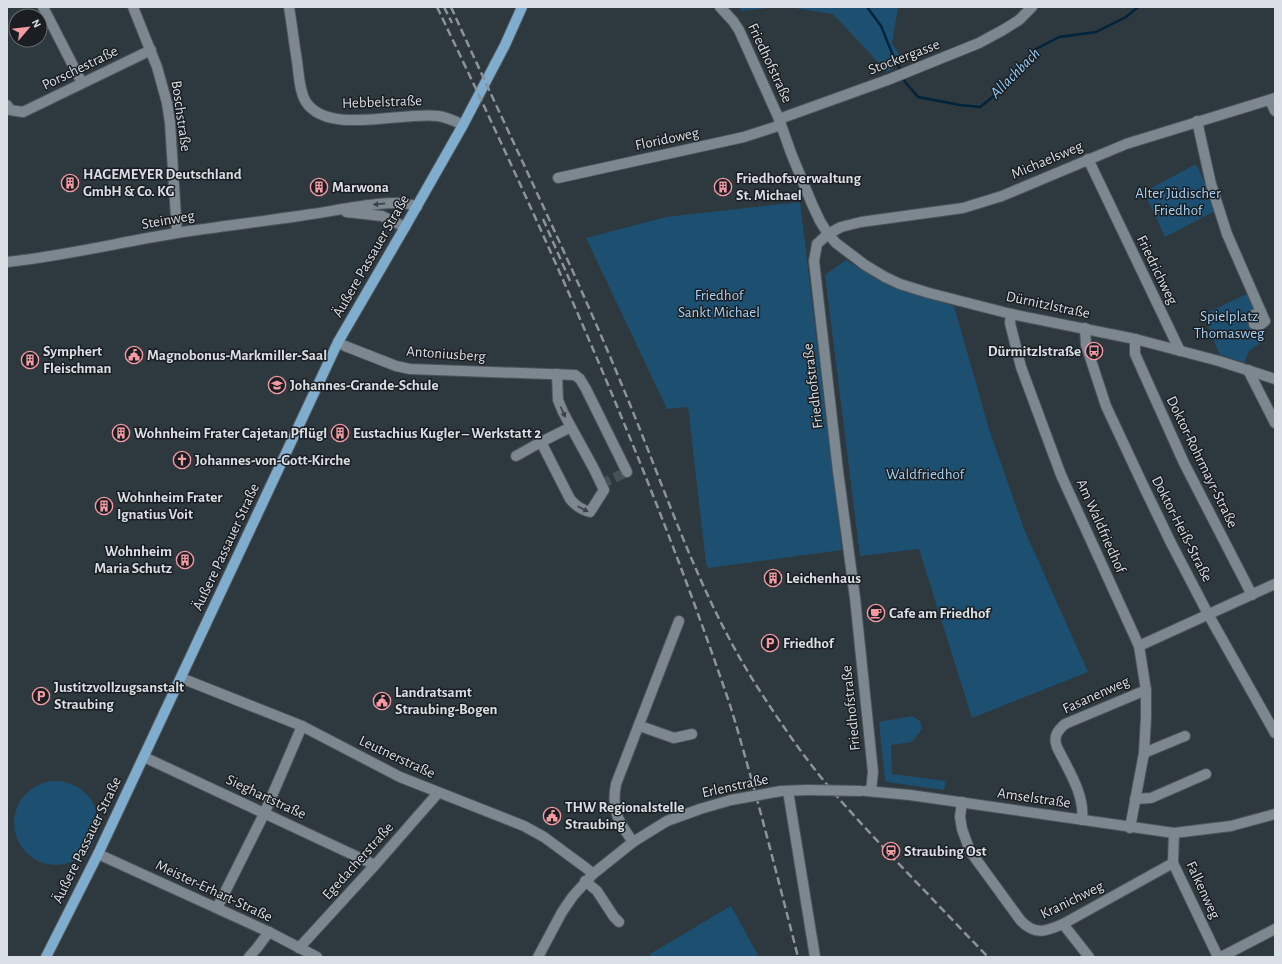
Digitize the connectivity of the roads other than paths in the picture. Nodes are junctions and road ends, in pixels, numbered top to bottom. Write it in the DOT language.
graph roads {
  1 [pos="43,7"];
  2 [pos="134,7"];
  3 [pos="289,7"];
  4 [pos="522,7"];
  5 [pos="720,7"];
  6 [pos="1032,7"];
  7 [pos="151,50"];
  8 [pos="82,84"];
  9 [pos="1273,99"];
  10 [pos="7,105"];
  11 [pos="1275,111"];
  12 [pos="1197,121"];
  13 [pos="780,122"];
  14 [pos="463,125"];
  15 [pos="1088,159"];
  16 [pos="558,178"];
  17 [pos="417,207"];
  18 [pos="334,211"];
  19 [pos="405,228"];
  20 [pos="177,233"];
  21 [pos="828,234"];
  22 [pos="7,262"];
  23 [pos="1261,311"];
  24 [pos="1011,314"];
  25 [pos="1085,328"];
  26 [pos="1135,339"];
  27 [pos="338,342"];
  28 [pos="1180,351"];
  29 [pos="1248,370"];
  30 [pos="557,374"];
  31 [pos="1275,378"];
  32 [pos="1275,423"];
  33 [pos="571,427"];
  34 [pos="541,442"];
  35 [pos="516,456"];
  36 [pos="627,472"];
  37 [pos="1275,584"];
  38 [pos="1252,595"];
  39 [pos="1208,614"];
  40 [pos="679,621"];
  41 [pos="1139,646"];
  42 [pos="181,678"];
  43 [pos="1146,690"];
  44 [pos="302,726"];
  45 [pos="640,726"];
  46 [pos="1275,733"];
  47 [pos="692,734"];
  48 [pos="1186,736"];
  49 [pos="1144,753"];
  50 [pos="144,756"];
  51 [pos="1206,774"];
  52 [pos="784,791"];
  53 [pos="867,791"];
  54 [pos="438,793"];
  55 [pos="1135,799"];
  56 [pos="962,802"];
  57 [pos="264,812"];
  58 [pos="1275,814"];
  59 [pos="1082,820"];
  60 [pos="1130,828"];
  61 [pos="1174,833"];
  62 [pos="633,842"];
  63 [pos="98,854"];
  64 [pos="1173,864"];
  65 [pos="375,865"];
  66 [pos="589,878"];
  67 [pos="217,908"];
  68 [pos="619,922"];
  69 [pos="1063,924"];
  70 [pos="1275,929"];
  71 [pos="268,932"];
  72 [pos="299,948"];
  73 [pos="46,957"];
  74 [pos="249,957"];
  75 [pos="317,957"];
  76 [pos="538,957"];
  77 [pos="815,957"];
  78 [pos="1088,957"];
  79 [pos="1220,957"];
  1 -- 8 [label="street"];
  2 -- 7 [label="street, Boschstraße"];
  3 -- 14 [label="street, Hebbelstraße"];
  4 -- 14 [label="main road, Äußere Passauer Straße"];
  5 -- 13 [label="street, Friedhofstraße"];
  6 -- 13 [label="street, Stockergasse"];
  7 -- 8 [label="street, Porschestraße"];
  7 -- 20 [label="street, Boschstraße"];
  8 -- 10 [label="street, Porschestraße"];
  9 -- 11 [label="street"];
  9 -- 12 [label="street, Michaelsweg"];
  12 -- 15 [label="street, Michaelsweg"];
  12 -- 23 [label="street"];
  13 -- 16 [label="street, Floridoweg"];
  13 -- 21 [label="street, Friedhofstraße"];
  14 -- 17 [label="main road, Äußere Passauer Straße"];
  15 -- 21 [label="street, Michaelsweg"];
  15 -- 28 [label="street, Friedrichweg"];
  17 -- 18 [label="street, Steinweg, one-way"];
  17 -- 19 [label="main road, Äußere Passauer Straße"];
  18 -- 19 [label="street, Steinweg"];
  18 -- 20 [label="street, Steinweg"];
  19 -- 27 [label="main road, Äußere Passauer Straße"];
  20 -- 22 [label="street, Steinweg"];
  21 -- 24 [label="street, Dürnitzlstraße"];
  21 -- 53 [label="street, Friedhofstraße"];
  24 -- 25 [label="street, Dürnitzlstraße"];
  24 -- 41 [label="street, Am Waldfriedhof"];
  25 -- 26 [label="street, Dürnitzlstraße"];
  25 -- 39 [label="street, Doktor-Heiß-Straße"];
  26 -- 28 [label="street, Dürnitzlstraße"];
  26 -- 38 [label="street, Doktor-Rohrmayr-Straße"];
  27 -- 30 [label="street, Antoniusberg"];
  27 -- 42 [label="main road, Äußere Passauer Straße"];
  28 -- 29 [label="street, Dürnitzlstraße"];
  29 -- 31 [label="street, Dürnitzlstraße"];
  29 -- 32 [label="street"];
  30 -- 33 [label="street, one-way"];
  30 -- 36 [label="street, Antoniusberg"];
  33 -- 34 [label="street"];
  34 -- 33 [label="street, one-way"];
  34 -- 35 [label="street"];
  37 -- 38 [label="street"];
  38 -- 39 [label="street"];
  39 -- 41 [label="street"];
  39 -- 46 [label="street, Doktor-Heiß-Straße"];
  40 -- 45 [label="street"];
  41 -- 43 [label="street, Am Waldfriedhof"];
  42 -- 44 [label="street, Leutnerstraße"];
  42 -- 50 [label="main road, Äußere Passauer Straße"];
  43 -- 49 [label="street, Am Waldfriedhof"];
  43 -- 59 [label="street, Fasanenweg"];
  44 -- 54 [label="street, Leutnerstraße"];
  44 -- 57 [label="street"];
  45 -- 47 [label="street"];
  45 -- 62 [label="street"];
  48 -- 49 [label="street"];
  49 -- 55 [label="street, Am Waldfriedhof"];
  50 -- 57 [label="street, Sieghartstraße"];
  50 -- 63 [label="main road, Äußere Passauer Straße"];
  51 -- 55 [label="street"];
  52 -- 53 [label="street, Amselstraße, bridge"];
  52 -- 62 [label="street, Erlenstraße, bridge"];
  52 -- 77 [label="street"];
  53 -- 56 [label="street, Amselstraße"];
  54 -- 65 [label="street, Egedacherstraße"];
  54 -- 66 [label="street, Leutnerstraße"];
  55 -- 60 [label="street, Am Waldfriedhof"];
  56 -- 59 [label="street, Amselstraße"];
  56 -- 69 [label="street, Kranichweg"];
  57 -- 65 [label="street, Sieghartstraße"];
  57 -- 67 [label="street"];
  58 -- 61 [label="street, Amselstraße"];
  59 -- 60 [label="street, Amselstraße"];
  60 -- 61 [label="street, Amselstraße"];
  61 -- 64 [label="street, Falkenweg"];
  62 -- 66 [label="street, Erlenstraße"];
  63 -- 67 [label="street, Meister-Erhart-Straße"];
  63 -- 73 [label="main road, Äußere Passauer Straße"];
  64 -- 69 [label="street, Kranichweg"];
  64 -- 79 [label="street, Falkenweg"];
  65 -- 72 [label="street, Egedacherstraße"];
  66 -- 68 [label="street, Leutnerstraße"];
  66 -- 76 [label="street, Erlenstraße"];
  67 -- 71 [label="street, Meister-Erhart-Straße"];
  69 -- 78 [label="street"];
  70 -- 79 [label="street"];
  71 -- 72 [label="street, Meister-Erhart-Straße"];
  71 -- 74 [label="street"];
  72 -- 75 [label="street, Meister-Erhart-Straße"];
}
